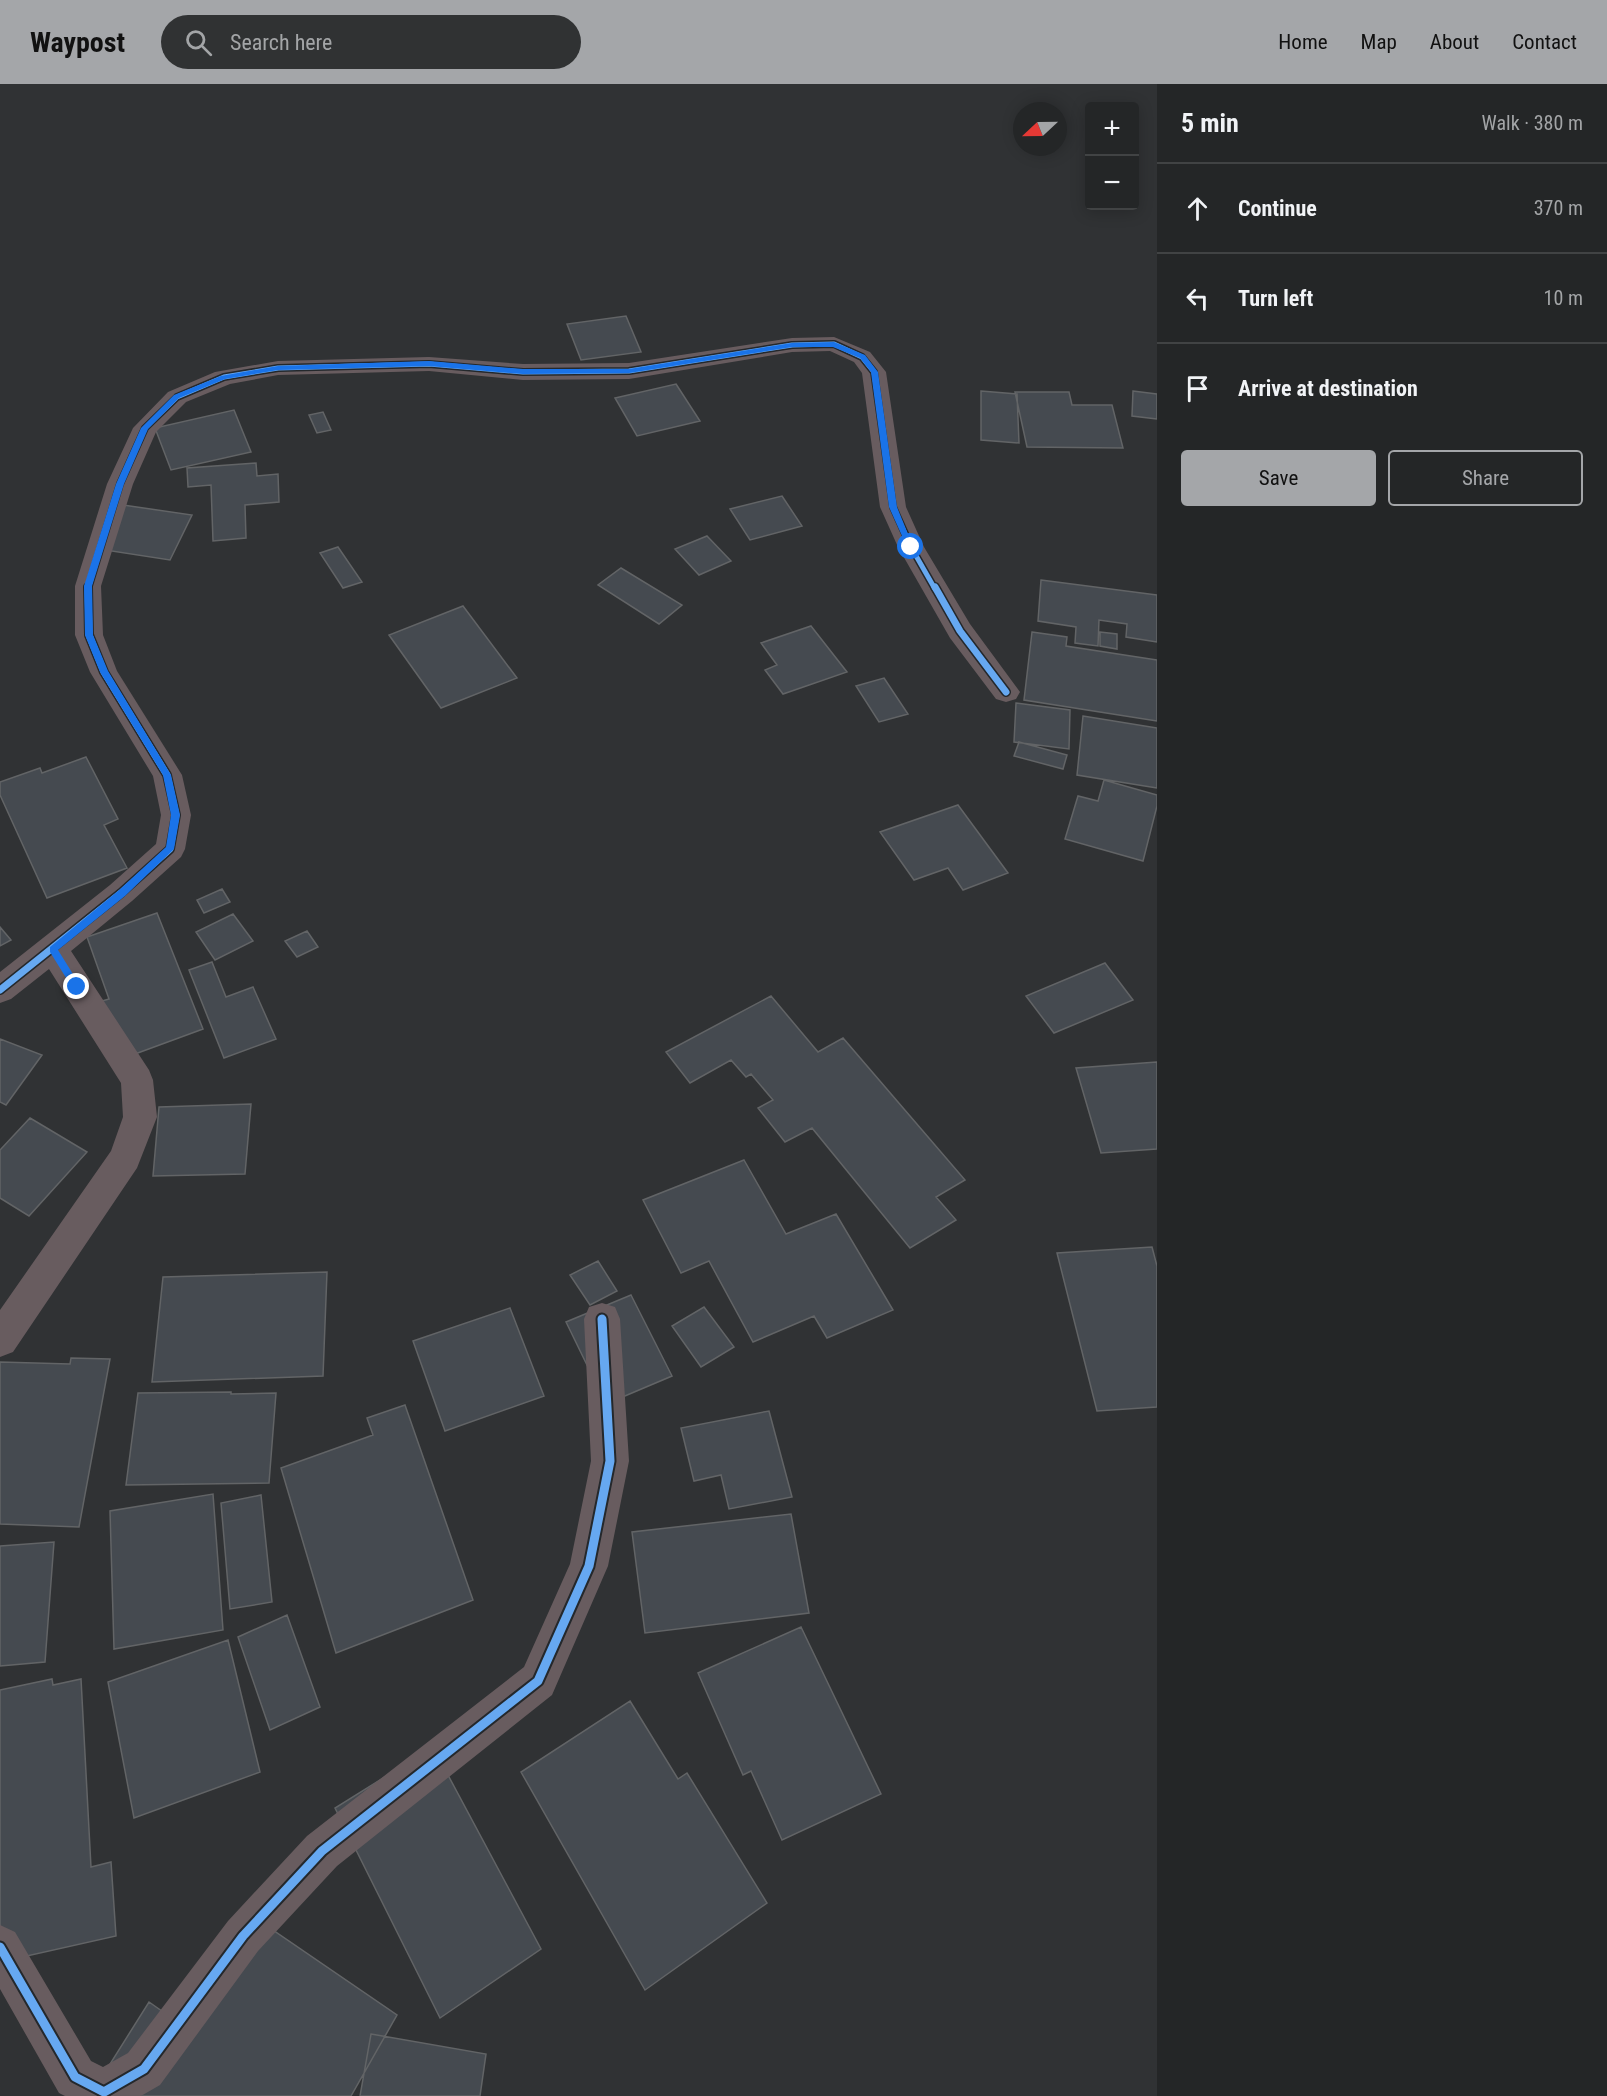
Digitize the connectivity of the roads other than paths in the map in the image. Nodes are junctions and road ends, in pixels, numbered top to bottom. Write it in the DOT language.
graph roads {
  1 [pos="1006,692"];
  2 [pos="53,950"];
  3 [pos="0,990"];
  4 [pos="602,1319"];
  5 [pos="0,1340"];
  6 [pos="0,1947"];
  7 [pos="103,2094"];
  1 -- 2 [label="street"];
  2 -- 3 [label="street"];
  2 -- 5 [label="street"];
  4 -- 7 [label="street"];
  6 -- 7 [label="street"];
}
